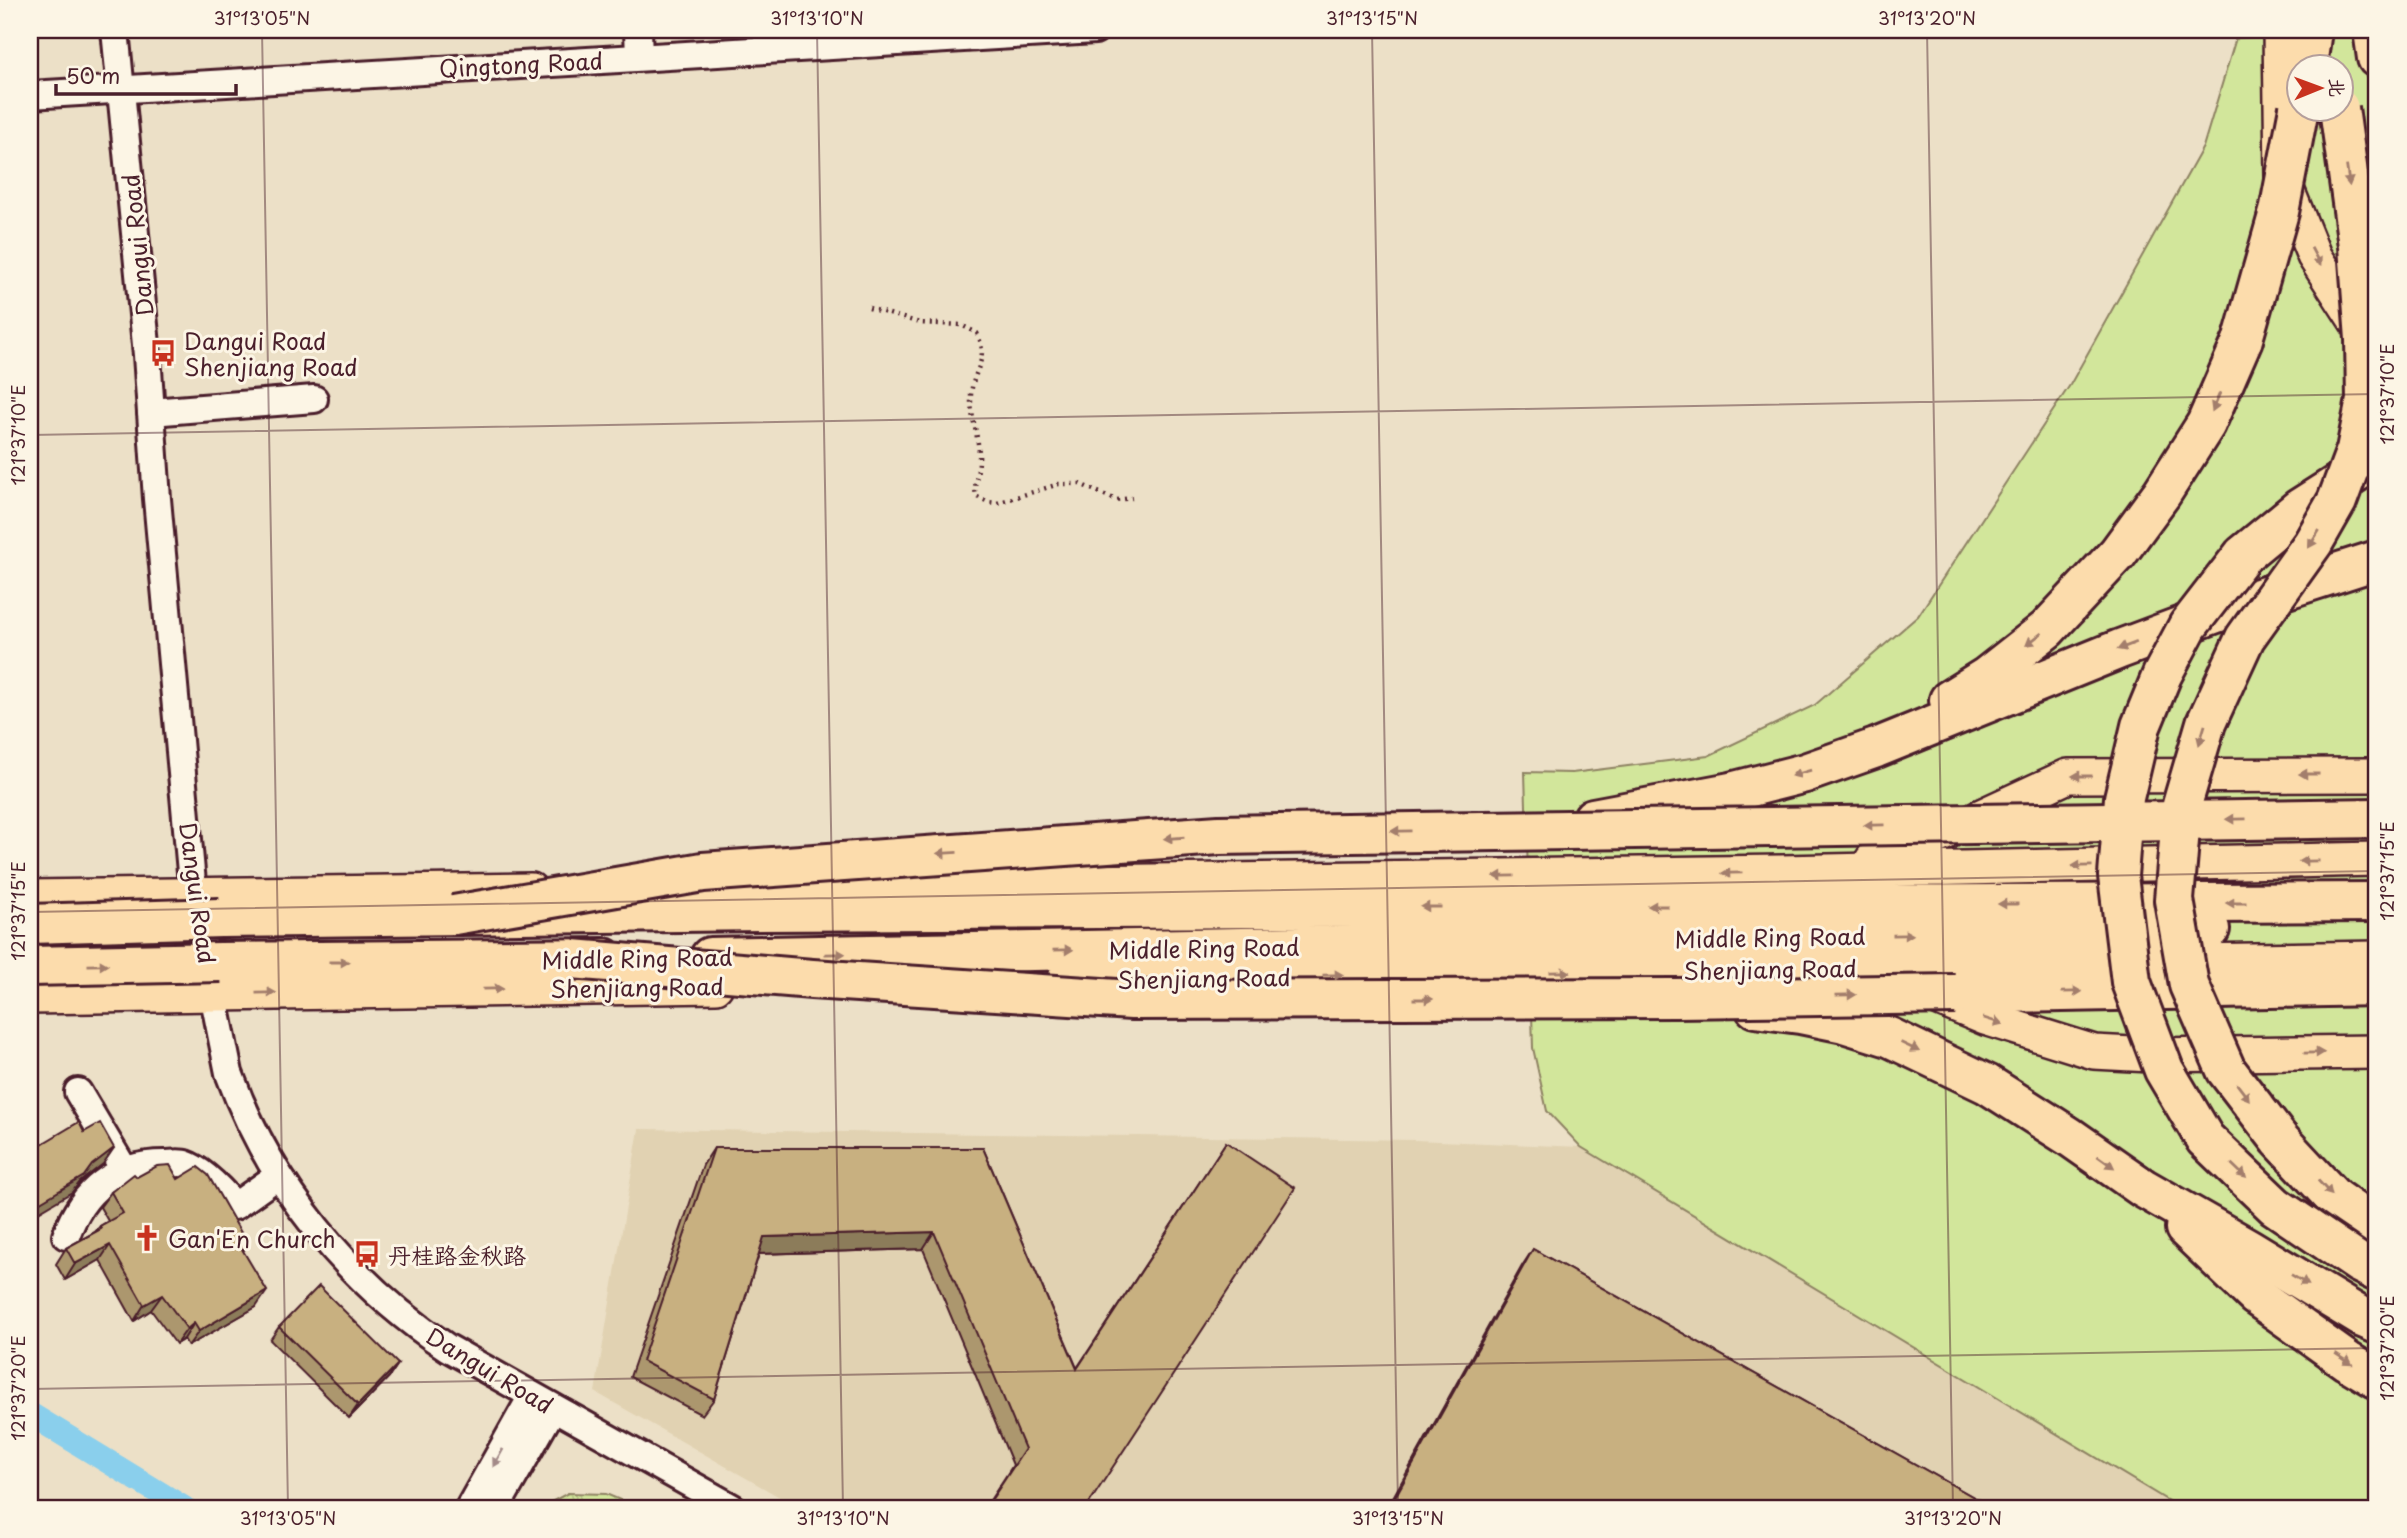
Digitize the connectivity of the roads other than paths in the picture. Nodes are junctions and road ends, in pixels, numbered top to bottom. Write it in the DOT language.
graph roads {
  1 [pos="98,30"];
  2 [pos="115,30"];
  3 [pos="638,30"];
  4 [pos="1095,30"];
  5 [pos="2280,30"];
  6 [pos="2312,30"];
  7 [pos="2330,30"];
  8 [pos="2373,30"];
  9 [pos="2308,52"];
  10 [pos="2332,52"];
  11 [pos="639,57"];
  12 [pos="2377,58"];
  13 [pos="113,89"];
  14 [pos="30,94"];
  15 [pos="2297,122"];
  16 [pos="2341,122"];
  17 [pos="2377,354"];
  18 [pos="314,399"];
  19 [pos="151,412"];
  20 [pos="2377,459"];
  21 [pos="2377,560"];
  22 [pos="1876,748"];
  23 [pos="2377,775"];
  24 [pos="2377,818"];
  25 [pos="1527,829"];
  26 [pos="2377,859"];
  27 [pos="1782,872"];
  28 [pos="30,897"];
  29 [pos="197,902"];
  30 [pos="2377,902"];
  31 [pos="454,915"];
  32 [pos="30,924"];
  33 [pos="2377,926"];
  34 [pos="2377,958"];
  35 [pos="572,959"];
  36 [pos="30,966"];
  37 [pos="1862,967"];
  38 [pos="2377,986"];
  39 [pos="205,994"];
  40 [pos="30,997"];
  41 [pos="1676,998"];
  42 [pos="2377,1052"];
  43 [pos="78,1092"];
  44 [pos="125,1171"];
  45 [pos="266,1184"];
  46 [pos="2143,1188"];
  47 [pos="2377,1228"];
  48 [pos="66,1236"];
  49 [pos="2377,1272"];
  50 [pos="2377,1324"];
  51 [pos="2377,1378"];
  52 [pos="539,1408"];
  53 [pos="469,1508"];
  54 [pos="496,1508"];
  55 [pos="706,1508"];
  56 [pos="733,1508"];
  1 -- 13 [label="street, Dangui Road"];
  2 -- 13 [label="street, Dangui Road"];
  3 -- 11 [label="street"];
  4 -- 11 [label="street, Qingtong Road"];
  5 -- 17 [label="main road, one-way"];
  6 -- 9 [label="highway"];
  7 -- 10 [label="highway"];
  8 -- 12 [label="highway"];
  11 -- 13 [label="street, Qingtong Road"];
  13 -- 14 [label="street, Qingtong Road"];
  13 -- 19 [label="street, Dangui Road"];
  13 -- 29 [label="street, Dangui Road"];
  15 -- 22 [label="highway, one-way, bridge"];
  16 -- 47 [label="highway, one-way, bridge"];
  18 -- 19 [label="street"];
  19 -- 29 [label="street, Dangui Road"];
  20 -- 49 [label="highway, one-way, bridge"];
  21 -- 22 [label="highway, one-way, bridge"];
  22 -- 25 [label="highway, one-way, bridge"];
  23 -- 27 [label="main road, one-way"];
  24 -- 25 [label="highway, one-way, bridge"];
  25 -- 31 [label="highway, one-way, bridge"];
  26 -- 27 [label="main road, one-way"];
  27 -- 29 [label="main road, one-way"];
  28 -- 29 [label="main road"];
  29 -- 31 [label="highway, Middle Ring Road"];
  29 -- 32 [label="highway, Middle Ring Road, bridge"];
  29 -- 39 [label="street, Dangui Road"];
  30 -- 31 [label="highway, Middle Ring Road, one-way, bridge"];
  35 -- 33 [label="highway, Middle Ring Road, one-way, bridge"];
  34 -- 37 [label="main road, Shenjiang Road"];
  36 -- 35 [label="highway, Middle Ring Road, one-way, bridge"];
  35 -- 41 [label="highway, one-way, bridge"];
  39 -- 37 [label="main road, Shenjiang Road, one-way"];
  37 -- 42 [label="main road, one-way"];
  41 -- 38 [label="highway, one-way, bridge"];
  39 -- 40 [label="main road, Shenjiang Road"];
  39 -- 45 [label="street, Dangui Road"];
  39 -- 52 [label="street, Dangui Road"];
  41 -- 46 [label="highway, one-way, bridge"];
  43 -- 44 [label="street"];
  44 -- 45 [label="street"];
  44 -- 48 [label="street"];
  45 -- 52 [label="street, Dangui Road"];
  46 -- 50 [label="highway, one-way"];
  46 -- 51 [label="highway, one-way"];
  52 -- 53 [label="street, one-way"];
  52 -- 54 [label="street"];
  52 -- 55 [label="street, Dangui Road"];
  52 -- 56 [label="street, Dangui Road"];
}
